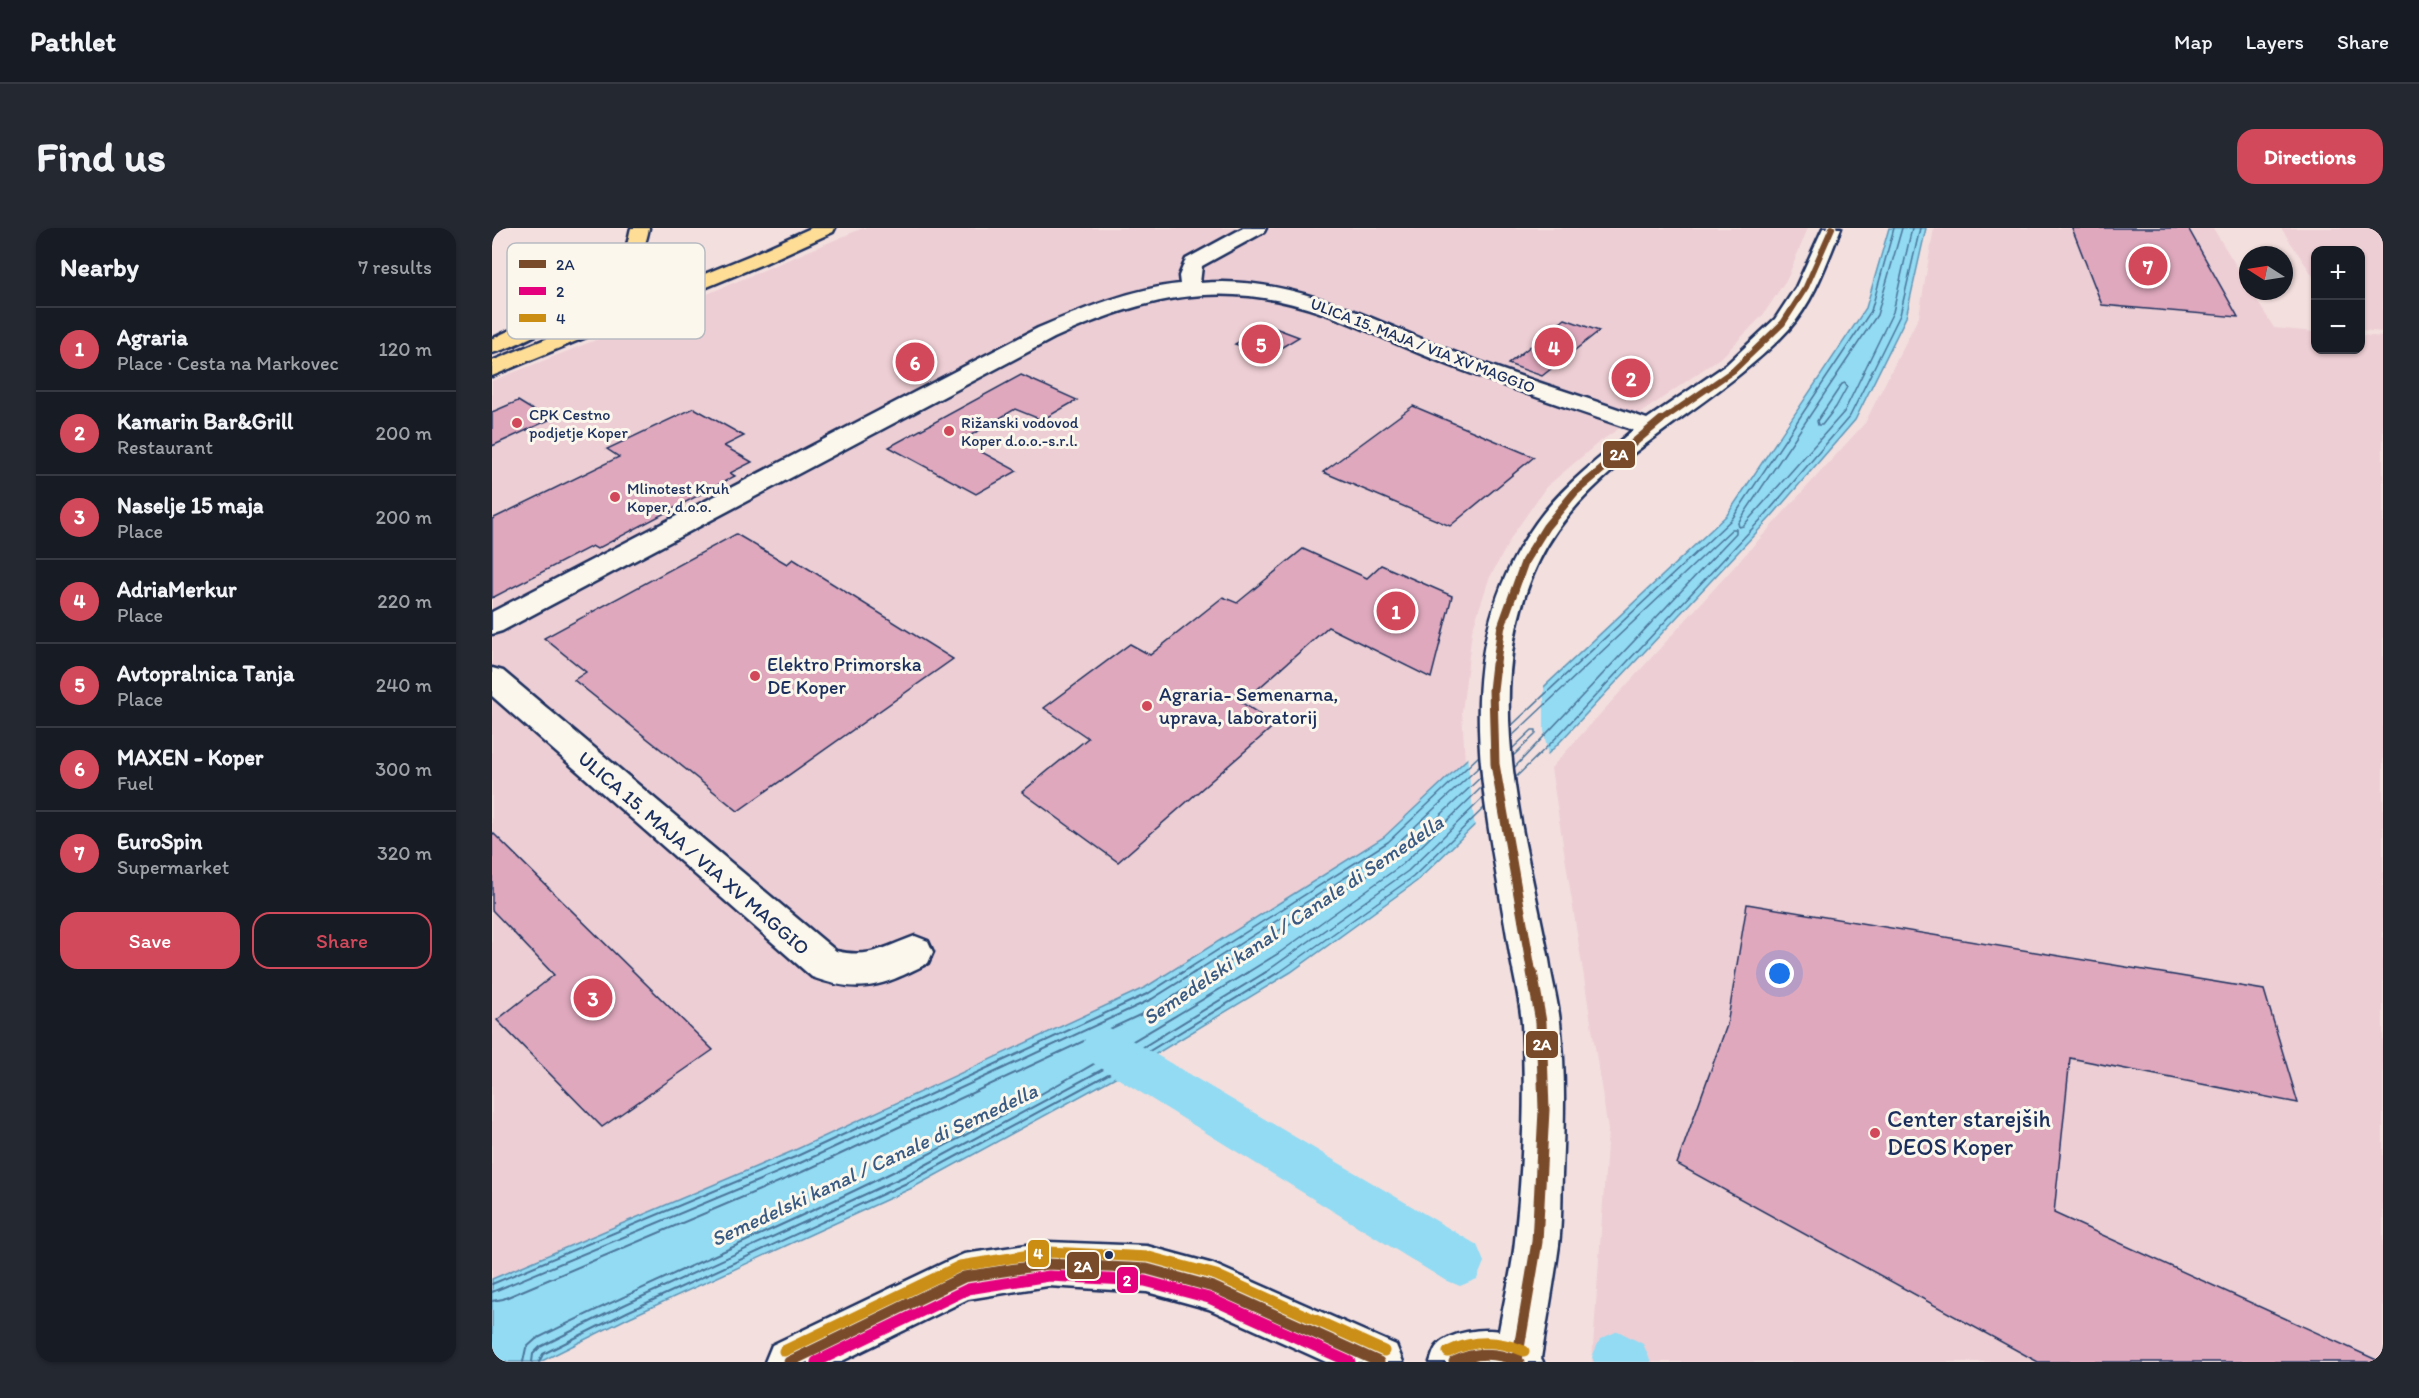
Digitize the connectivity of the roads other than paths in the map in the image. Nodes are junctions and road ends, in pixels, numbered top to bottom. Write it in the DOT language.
graph roads {
  1 [pos="640,228"];
  2 [pos="783,228"];
  3 [pos="1257,228"];
  4 [pos="1832,228"];
  5 [pos="834,230"];
  6 [pos="638,243"];
  7 [pos="705,260"];
  8 [pos="705,281"];
  9 [pos="1190,287"];
  10 [pos="507,339"];
  11 [pos="512,339"];
  12 [pos="565,339"];
  13 [pos="492,347"];
  14 [pos="492,369"];
  15 [pos="1650,428"];
  16 [pos="492,624"];
  17 [pos="492,679"];
  18 [pos="915,952"];
  19 [pos="1518,1361"];
  20 [pos="789,1362"];
  21 [pos="1380,1362"];
  22 [pos="1454,1362"];
  1 -- 6 [label="highway"];
  2 -- 7 [label="highway"];
  3 -- 9 [label="street"];
  4 -- 15 [label="street"];
  5 -- 8 [label="highway"];
  9 -- 15 [label="street, ULICA 15. MAJA / VIA XV MAGGIO"];
  9 -- 16 [label="street, ULICA 15. MAJA / VIA XV MAGGIO"];
  10 -- 13 [label="highway"];
  11 -- 13 [label="highway"];
  12 -- 14 [label="highway"];
  15 -- 19 [label="street"];
  17 -- 18 [label="street, ULICA 15. MAJA / VIA XV MAGGIO"];
  19 -- 22 [label="street"];
  20 -- 21 [label="street"];
}
